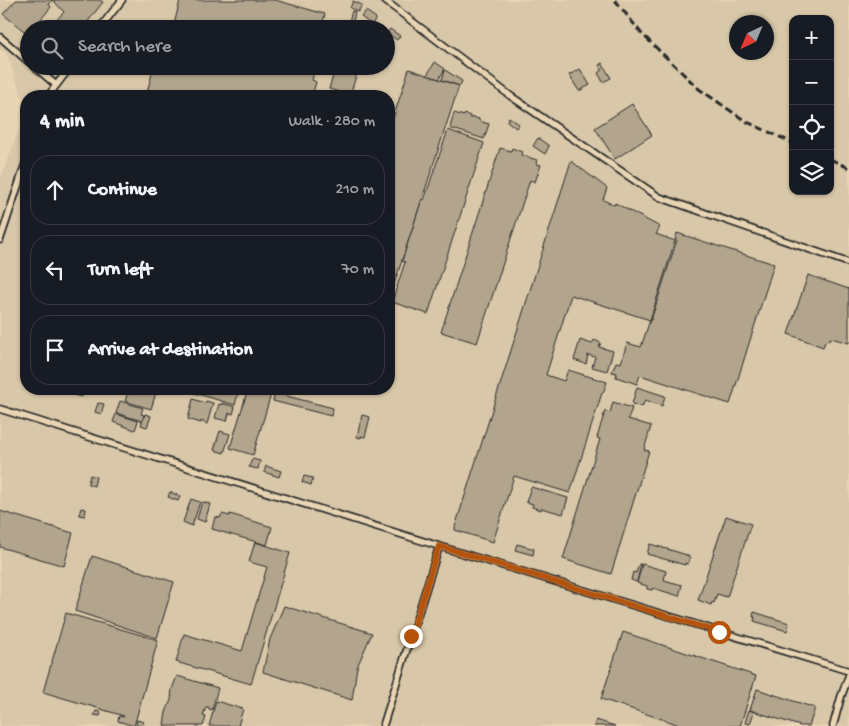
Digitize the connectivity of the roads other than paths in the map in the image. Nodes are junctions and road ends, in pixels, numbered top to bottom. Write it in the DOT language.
graph roads {
  1 [pos="122,0"];
  2 [pos="384,0"];
  3 [pos="106,20"];
  4 [pos="0,37"];
  5 [pos="20,54"];
  6 [pos="44,75"];
  7 [pos="64,75"];
  8 [pos="56,85"];
  9 [pos="52,90"];
  10 [pos="20,180"];
  11 [pos="0,240"];
  12 [pos="849,263"];
  13 [pos="0,409"];
  14 [pos="439,546"];
  15 [pos="849,673"];
  16 [pos="383,726"];
  17 [pos="833,726"];
  1 -- 3 [label="lane"];
  2 -- 12 [label="lane"];
  4 -- 5 [label="lane"];
  6 -- 8 [label="lane"];
  7 -- 8 [label="lane"];
  8 -- 9 [label="lane"];
  10 -- 11 [label="lane"];
  13 -- 14 [label="lane"];
  14 -- 15 [label="lane"];
  14 -- 16 [label="lane"];
  15 -- 17 [label="lane"];
}
